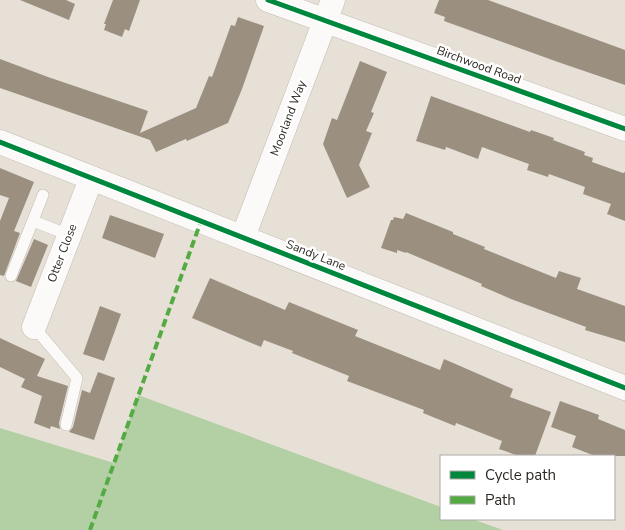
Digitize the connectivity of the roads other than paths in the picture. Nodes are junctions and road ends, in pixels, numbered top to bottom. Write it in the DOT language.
graph roads {
  1 [pos="268,0"];
  2 [pos="329,10"];
  3 [pos="625,129"];
  4 [pos="0,142"];
  5 [pos="91,179"];
  6 [pos="43,195"];
  7 [pos="33,221"];
  8 [pos="69,235"];
  9 [pos="243,237"];
  10 [pos="11,276"];
  11 [pos="34,327"];
  12 [pos="625,388"];
  13 [pos="66,425"];
  1 -- 2 [label="street, Birchwood Road"];
  2 -- 3 [label="street, Birchwood Road"];
  2 -- 9 [label="street, Moorland Way"];
  4 -- 5 [label="street, Sandy Lane"];
  5 -- 8 [label="street, Otter Close"];
  5 -- 9 [label="street, Sandy Lane"];
  6 -- 7 [label="lane"];
  7 -- 8 [label="lane"];
  7 -- 10 [label="lane"];
  8 -- 11 [label="street, Otter Close"];
  9 -- 12 [label="street, Sandy Lane"];
  11 -- 13 [label="lane"];
}
